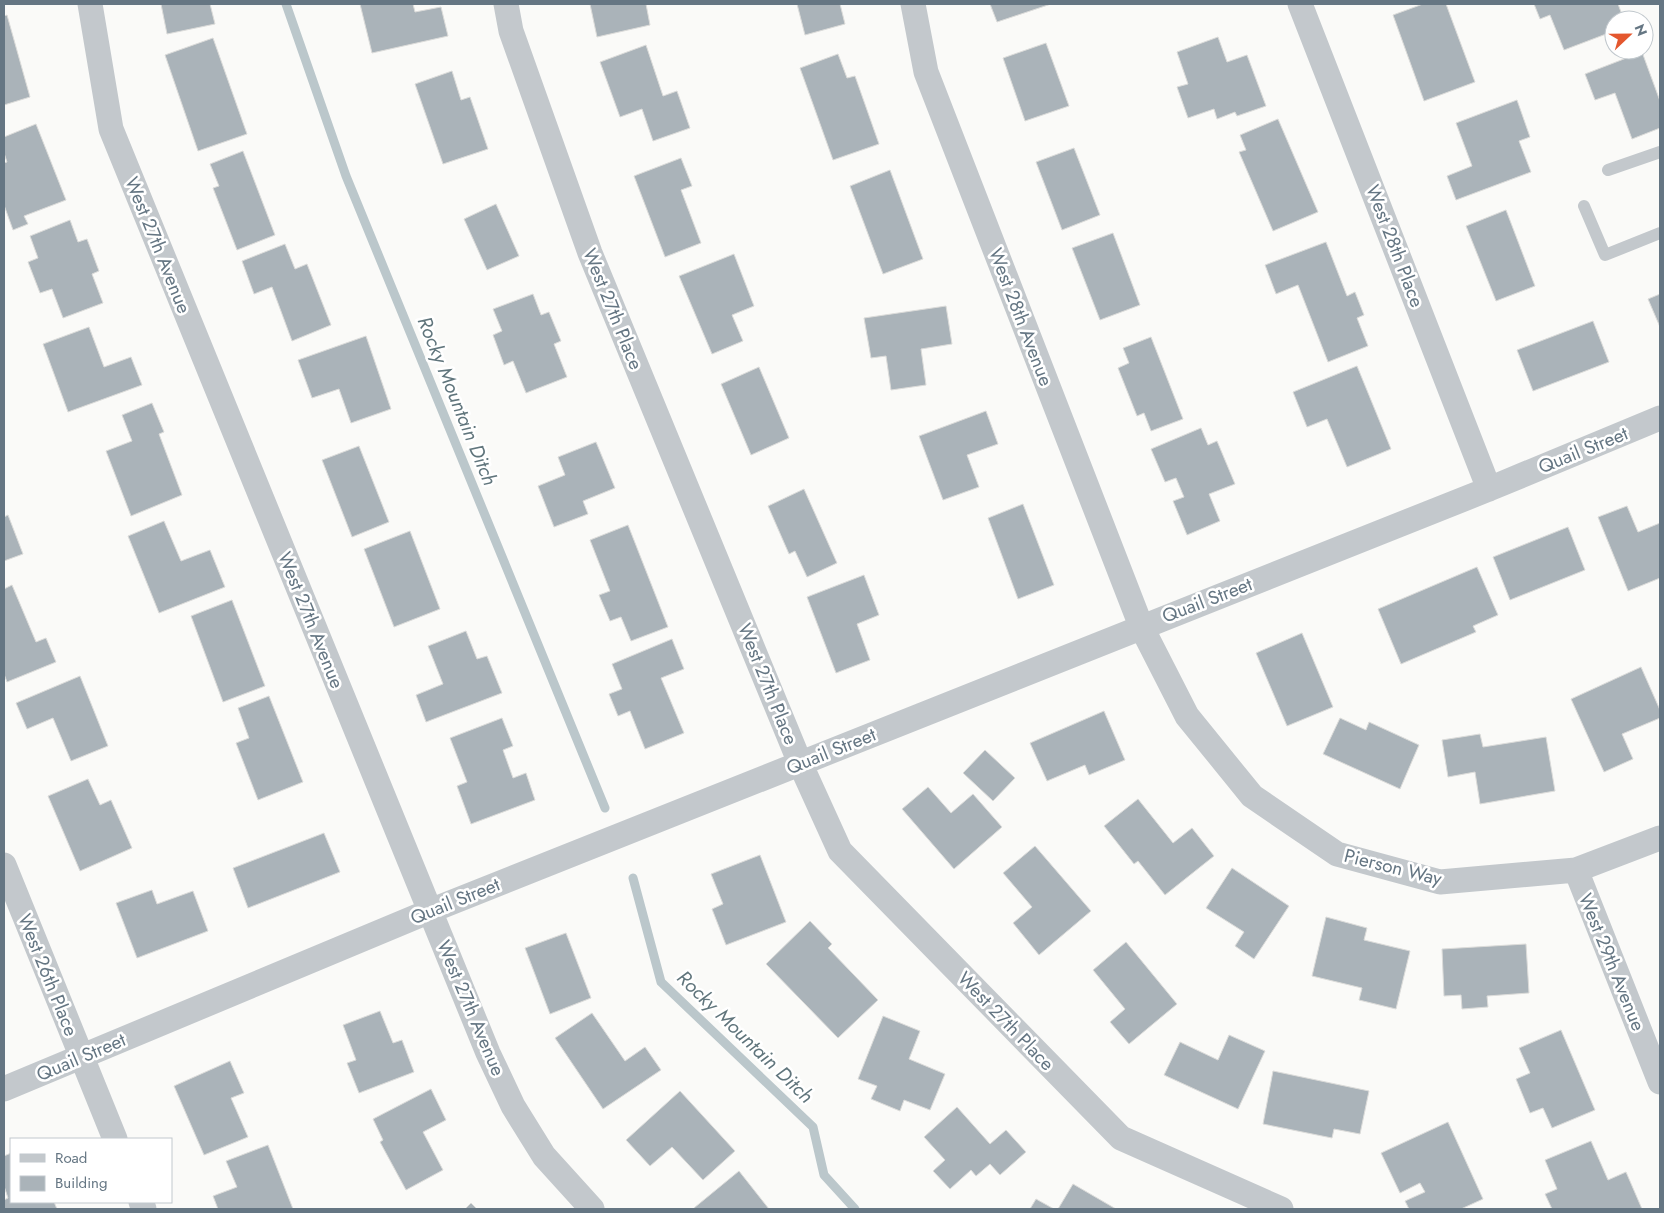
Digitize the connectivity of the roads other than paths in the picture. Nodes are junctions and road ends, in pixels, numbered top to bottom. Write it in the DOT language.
graph roads {
  1 [pos="90,4"];
  2 [pos="506,4"];
  3 [pos="913,4"];
  4 [pos="1300,4"];
  5 [pos="1660,152"];
  6 [pos="1608,170"];
  7 [pos="1584,206"];
  8 [pos="1660,232"];
  9 [pos="1660,418"];
  10 [pos="1489,489"];
  11 [pos="1141,626"];
  12 [pos="800,763"];
  13 [pos="1660,838"];
  14 [pos="4,865"];
  15 [pos="1576,870"];
  16 [pos="430,911"];
  17 [pos="81,1057"];
  18 [pos="1660,1082"];
  19 [pos="4,1089"];
  20 [pos="115,1138"];
  21 [pos="592,1209"];
  22 [pos="1281,1209"];
  1 -- 16 [label="street, West 27th Avenue"];
  2 -- 12 [label="street, West 27th Place"];
  3 -- 11 [label="street, West 28th Avenue"];
  4 -- 10 [label="street, West 28th Place"];
  5 -- 6 [label="lane"];
  7 -- 8 [label="lane"];
  9 -- 10 [label="street, Quail Street"];
  10 -- 11 [label="street, Quail Street"];
  11 -- 12 [label="street, Quail Street"];
  11 -- 15 [label="street, Pierson Way"];
  12 -- 16 [label="street, Quail Street"];
  12 -- 22 [label="street, West 27th Place"];
  13 -- 15 [label="street, Pierson Way"];
  14 -- 17 [label="street, West 26th Place"];
  15 -- 18 [label="street, West 29th Avenue"];
  16 -- 17 [label="street, Quail Street"];
  16 -- 21 [label="street, West 27th Avenue"];
  17 -- 19 [label="street, Quail Street"];
  17 -- 20 [label="street, West 26th Place"];
}
